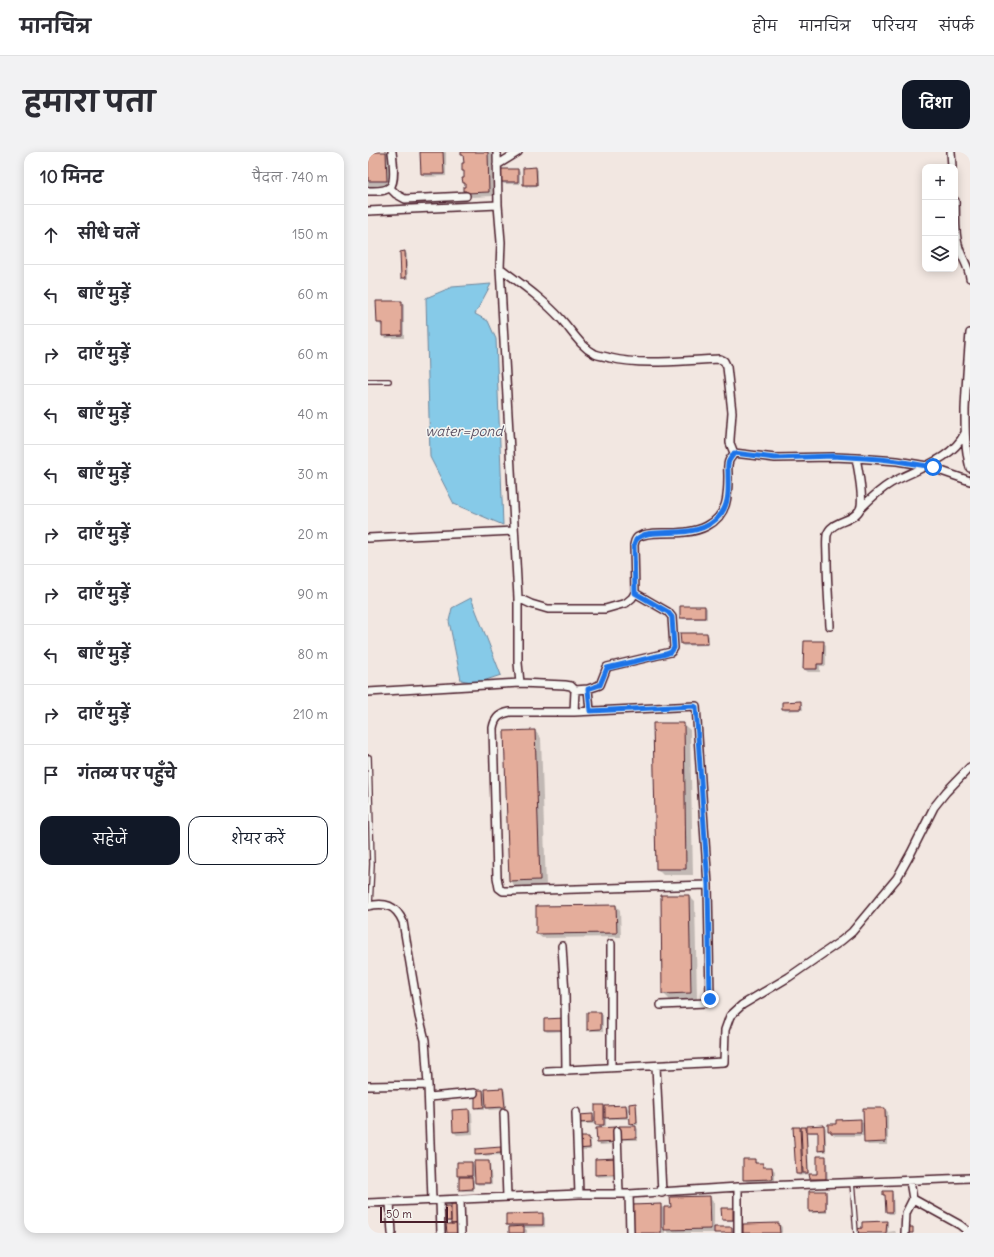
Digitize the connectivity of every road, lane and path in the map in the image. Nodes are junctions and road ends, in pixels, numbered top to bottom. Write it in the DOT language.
graph roads {
  1 [pos="392,152"];
  2 [pos="497,152"];
  3 [pos="518,152"];
  4 [pos="951,152"];
  5 [pos="952,164"];
  6 [pos="497,165"];
  7 [pos="390,188"];
  8 [pos="368,191"];
  9 [pos="466,196"];
  10 [pos="498,205"];
  11 [pos="368,212"];
  12 [pos="957,236"];
  13 [pos="500,268"];
  14 [pos="970,278"];
  15 [pos="970,333"];
  16 [pos="368,381"];
  17 [pos="389,381"];
  18 [pos="965,432"];
  19 [pos="734,453"];
  20 [pos="856,458"];
  21 [pos="927,466"];
  22 [pos="970,468"];
  23 [pos="970,481"];
  24 [pos="860,509"];
  25 [pos="514,531"];
  26 [pos="368,538"];
  27 [pos="635,593"];
  28 [pos="518,598"];
  29 [pos="830,626"];
  30 [pos="520,683"];
  31 [pos="588,689"];
  32 [pos="575,690"];
  33 [pos="368,692"];
  34 [pos="590,711"];
  35 [pos="574,712"];
  36 [pos="369,757"];
  37 [pos="970,767"];
  38 [pos="708,885"];
  39 [pos="369,906"];
  40 [pos="611,944"];
  41 [pos="562,946"];
  42 [pos="661,1005"];
  43 [pos="656,1066"];
  44 [pos="611,1068"];
  45 [pos="547,1071"];
  46 [pos="566,1071"];
  47 [pos="428,1085"];
  48 [pos="368,1086"];
  49 [pos="474,1093"];
  50 [pos="429,1097"];
  51 [pos="576,1112"];
  52 [pos="504,1113"];
  53 [pos="617,1131"];
  54 [pos="970,1178"];
  55 [pos="910,1180"];
  56 [pos="852,1182"];
  57 [pos="738,1187"];
  58 [pos="662,1192"];
  59 [pos="579,1194"];
  60 [pos="619,1194"];
  61 [pos="629,1194"];
  62 [pos="507,1197"];
  63 [pos="460,1199"];
  64 [pos="913,1199"];
  65 [pos="432,1200"];
  66 [pos="440,1200"];
  67 [pos="390,1202"];
  68 [pos="368,1203"];
  69 [pos="392,1233"];
  70 [pos="441,1233"];
  71 [pos="462,1233"];
  72 [pos="630,1233"];
  73 [pos="738,1233"];
  74 [pos="856,1233"];
  75 [pos="906,1233"];
  76 [pos="970,1233"];
  1 -- 7 [label="street"];
  2 -- 6 [label="street"];
  3 -- 6 [label="street"];
  4 -- 5 [label="street"];
  6 -- 10 [label="street"];
  7 -- 8 [label="street"];
  7 -- 9 [label="street"];
  10 -- 11 [label="street"];
  10 -- 13 [label="street"];
  12 -- 14 [label="street"];
  13 -- 19 [label="street"];
  13 -- 25 [label="street"];
  15 -- 18 [label="street"];
  16 -- 17 [label="lane"];
  18 -- 21 [label="street"];
  18 -- 22 [label="street"];
  19 -- 20 [label="street"];
  19 -- 27 [label="street"];
  20 -- 21 [label="street"];
  20 -- 24 [label="street"];
  21 -- 23 [label="street"];
  21 -- 24 [label="street"];
  24 -- 29 [label="street"];
  25 -- 26 [label="street"];
  25 -- 28 [label="street"];
  27 -- 28 [label="street"];
  27 -- 31 [label="street"];
  28 -- 30 [label="street"];
  30 -- 32 [label="street"];
  30 -- 33 [label="street"];
  31 -- 32 [label="street"];
  31 -- 34 [label="street"];
  32 -- 35 [label="street"];
  34 -- 35 [label="street"];
  34 -- 38 [label="street"];
  35 -- 38 [label="street"];
  36 -- 39 [label="lane"];
  37 -- 43 [label="street"];
  38 -- 42 [label="street"];
  39 -- 47 [label="street"];
  40 -- 44 [label="street"];
  41 -- 46 [label="street"];
  43 -- 44 [label="street"];
  43 -- 58 [label="street"];
  44 -- 46 [label="street"];
  45 -- 46 [label="street"];
  47 -- 48 [label="street"];
  47 -- 50 [label="street"];
  49 -- 50 [label="street"];
  50 -- 65 [label="street"];
  51 -- 59 [label="street"];
  52 -- 62 [label="street"];
  53 -- 60 [label="street"];
  54 -- 55 [label="street"];
  55 -- 56 [label="street"];
  55 -- 64 [label="street"];
  56 -- 57 [label="street"];
  56 -- 74 [label="lane"];
  57 -- 58 [label="street"];
  57 -- 73 [label="street"];
  58 -- 61 [label="street"];
  59 -- 60 [label="street"];
  59 -- 62 [label="street"];
  60 -- 61 [label="street"];
  61 -- 72 [label="street"];
  62 -- 63 [label="street"];
  63 -- 66 [label="street"];
  63 -- 71 [label="street"];
  64 -- 75 [label="street"];
  64 -- 76 [label="street"];
  65 -- 66 [label="street"];
  65 -- 67 [label="street"];
  66 -- 70 [label="street"];
  67 -- 68 [label="street"];
  67 -- 69 [label="street"];
}
